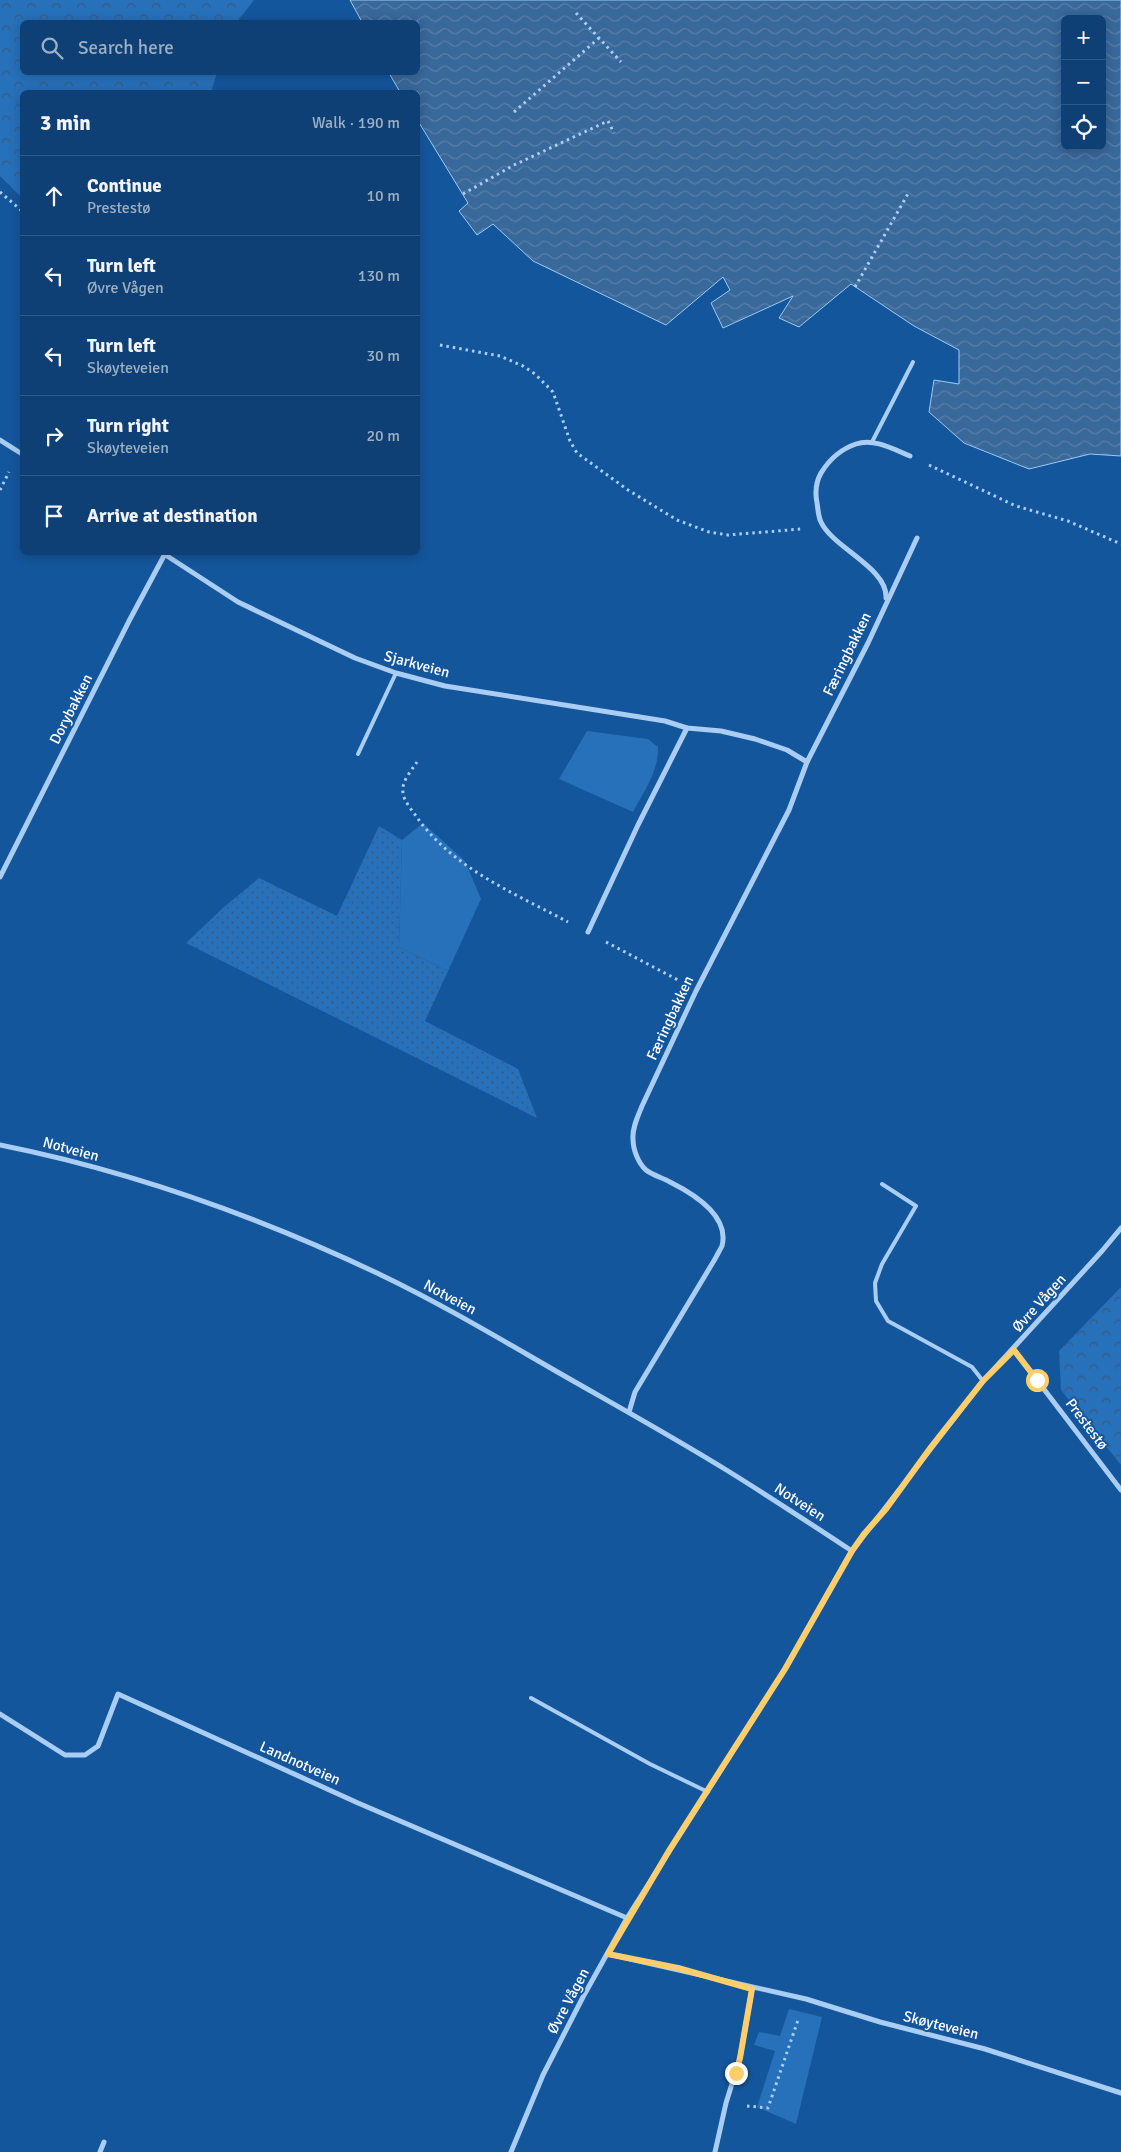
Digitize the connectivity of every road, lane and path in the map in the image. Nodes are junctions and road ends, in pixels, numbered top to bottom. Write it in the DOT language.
graph roads {
  1 [pos="576,13"];
  2 [pos="599,38"];
  3 [pos="621,62"];
  4 [pos="514,112"];
  5 [pos="614,133"];
  6 [pos="0,192"];
  7 [pos="910,192"];
  8 [pos="463,194"];
  9 [pos="20,209"];
  10 [pos="855,287"];
  11 [pos="440,345"];
  12 [pos="913,362"];
  13 [pos="0,440"];
  14 [pos="872,442"];
  15 [pos="20,453"];
  16 [pos="910,456"];
  17 [pos="820,522"];
  18 [pos="916,538"];
  19 [pos="1121,544"];
  20 [pos="163,555"];
  21 [pos="166,555"];
  22 [pos="885,603"];
  23 [pos="396,673"];
  24 [pos="687,728"];
  25 [pos="358,754"];
  26 [pos="417,762"];
  27 [pos="807,762"];
  28 [pos="0,877"];
  29 [pos="588,932"];
  30 [pos="696,991"];
  31 [pos="0,1145"];
  32 [pos="882,1184"];
  33 [pos="1121,1228"];
  34 [pos="1014,1350"];
  35 [pos="983,1381"];
  36 [pos="628,1412"];
  37 [pos="1121,1490"];
  38 [pos="852,1551"];
  39 [pos="531,1698"];
  40 [pos="0,1714"];
  41 [pos="708,1792"];
  42 [pos="627,1918"];
  43 [pos="608,1954"];
  44 [pos="752,1989"];
  45 [pos="806,1999"];
  46 [pos="1121,2093"];
  47 [pos="768,2108"];
  48 [pos="104,2142"];
  49 [pos="100,2152"];
  50 [pos="511,2152"];
  51 [pos="715,2152"];
  1 -- 2 [label="path"];
  2 -- 3 [label="path"];
  2 -- 4 [label="path"];
  5 -- 8 [label="path"];
  6 -- 9 [label="path"];
  7 -- 10 [label="path"];
  11 -- 17 [label="path"];
  12 -- 14 [label="lane"];
  13 -- 15 [label="street"];
  14 -- 16 [label="street"];
  14 -- 17 [label="street"];
  16 -- 19 [label="path"];
  17 -- 22 [label="street, Færingbakken"];
  18 -- 22 [label="street, Færingbakken"];
  20 -- 28 [label="street, Dorybakken"];
  21 -- 23 [label="street, Sjarkveien"];
  22 -- 27 [label="street, Færingbakken"];
  23 -- 24 [label="street, Sjarkveien"];
  23 -- 25 [label="lane"];
  24 -- 27 [label="street, Sjarkveien"];
  24 -- 29 [label="street"];
  26 -- 29 [label="path"];
  27 -- 30 [label="street, Færingbakken"];
  29 -- 30 [label="path"];
  30 -- 36 [label="street, Færingbakken"];
  31 -- 36 [label="street, Notveien"];
  32 -- 35 [label="lane"];
  33 -- 34 [label="street, Øvre Vågen"];
  34 -- 35 [label="street, Øvre Vågen"];
  34 -- 37 [label="street, Prestestø"];
  35 -- 38 [label="street, Øvre Vågen"];
  36 -- 38 [label="street, Notveien"];
  38 -- 41 [label="street, Øvre Vågen"];
  39 -- 41 [label="lane"];
  40 -- 42 [label="street, Landnotveien"];
  41 -- 42 [label="street, Øvre Vågen"];
  42 -- 43 [label="street, Øvre Vågen"];
  43 -- 44 [label="street, Skøyteveien"];
  43 -- 50 [label="street, Øvre Vågen"];
  44 -- 45 [label="street, Skøyteveien"];
  44 -- 51 [label="street"];
  45 -- 46 [label="street, Skøyteveien"];
  45 -- 47 [label="path"];
  48 -- 49 [label="street"];
}
